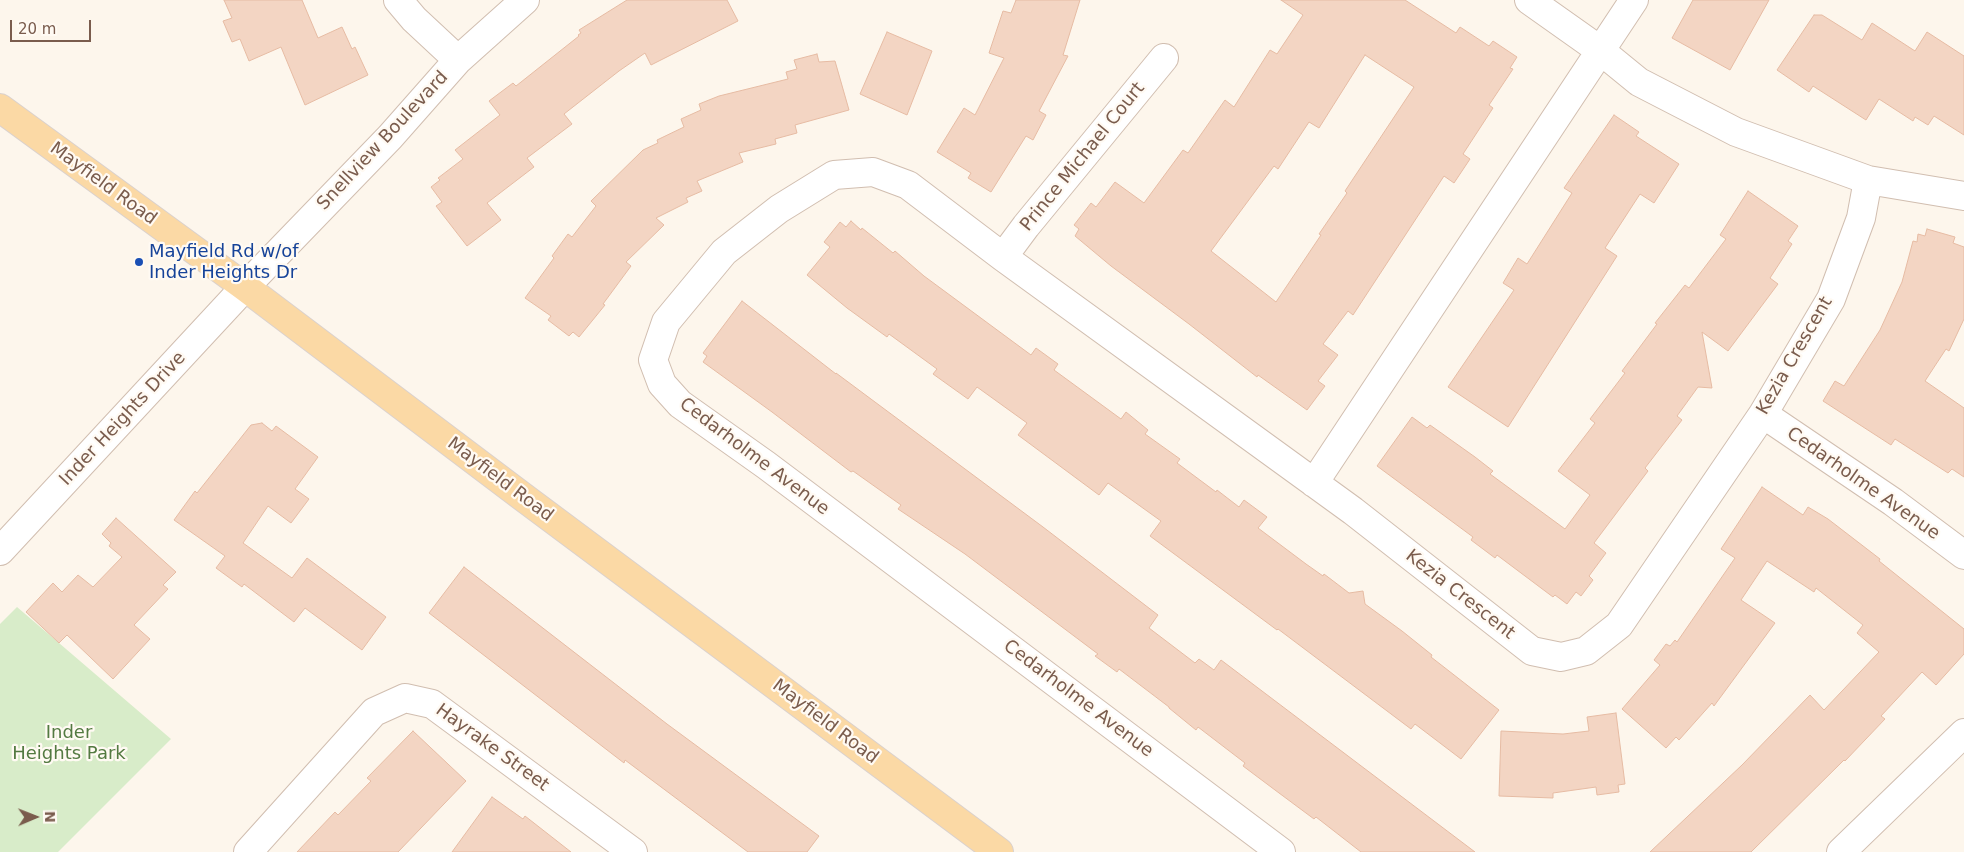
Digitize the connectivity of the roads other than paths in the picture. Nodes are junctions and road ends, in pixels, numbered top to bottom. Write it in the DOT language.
graph roads {
  1 [pos="398,0"];
  2 [pos="526,0"];
  3 [pos="1529,0"];
  4 [pos="1634,0"];
  5 [pos="1601,51"];
  6 [pos="1164,58"];
  7 [pos="458,60"];
  8 [pos="0,108"];
  9 [pos="1868,180"];
  10 [pos="1964,196"];
  11 [pos="1003,258"];
  12 [pos="245,287"];
  13 [pos="1763,414"];
  14 [pos="1314,483"];
  15 [pos="0,550"];
  16 [pos="1964,555"];
  17 [pos="1964,733"];
  18 [pos="248,852"];
  19 [pos="633,852"];
  20 [pos="1000,852"];
  21 [pos="1281,852"];
  22 [pos="1841,852"];
  1 -- 7 [label="street"];
  2 -- 7 [label="street, Snellview Boulevard"];
  3 -- 5 [label="street"];
  4 -- 5 [label="street"];
  5 -- 9 [label="street"];
  5 -- 14 [label="street"];
  6 -- 11 [label="street, Prince Michael Court"];
  7 -- 12 [label="street, Snellview Boulevard"];
  8 -- 12 [label="main road, Mayfield Road"];
  9 -- 10 [label="street"];
  9 -- 13 [label="street, Kezia Crescent"];
  11 -- 14 [label="street, Cedarholme Avenue"];
  11 -- 21 [label="street, Cedarholme Avenue"];
  12 -- 15 [label="street, Inder Heights Drive"];
  12 -- 20 [label="main road, Mayfield Road"];
  13 -- 14 [label="street, Kezia Crescent"];
  13 -- 16 [label="street, Cedarholme Avenue"];
  17 -- 22 [label="street"];
  18 -- 19 [label="street, Hayrake Street"];
}
